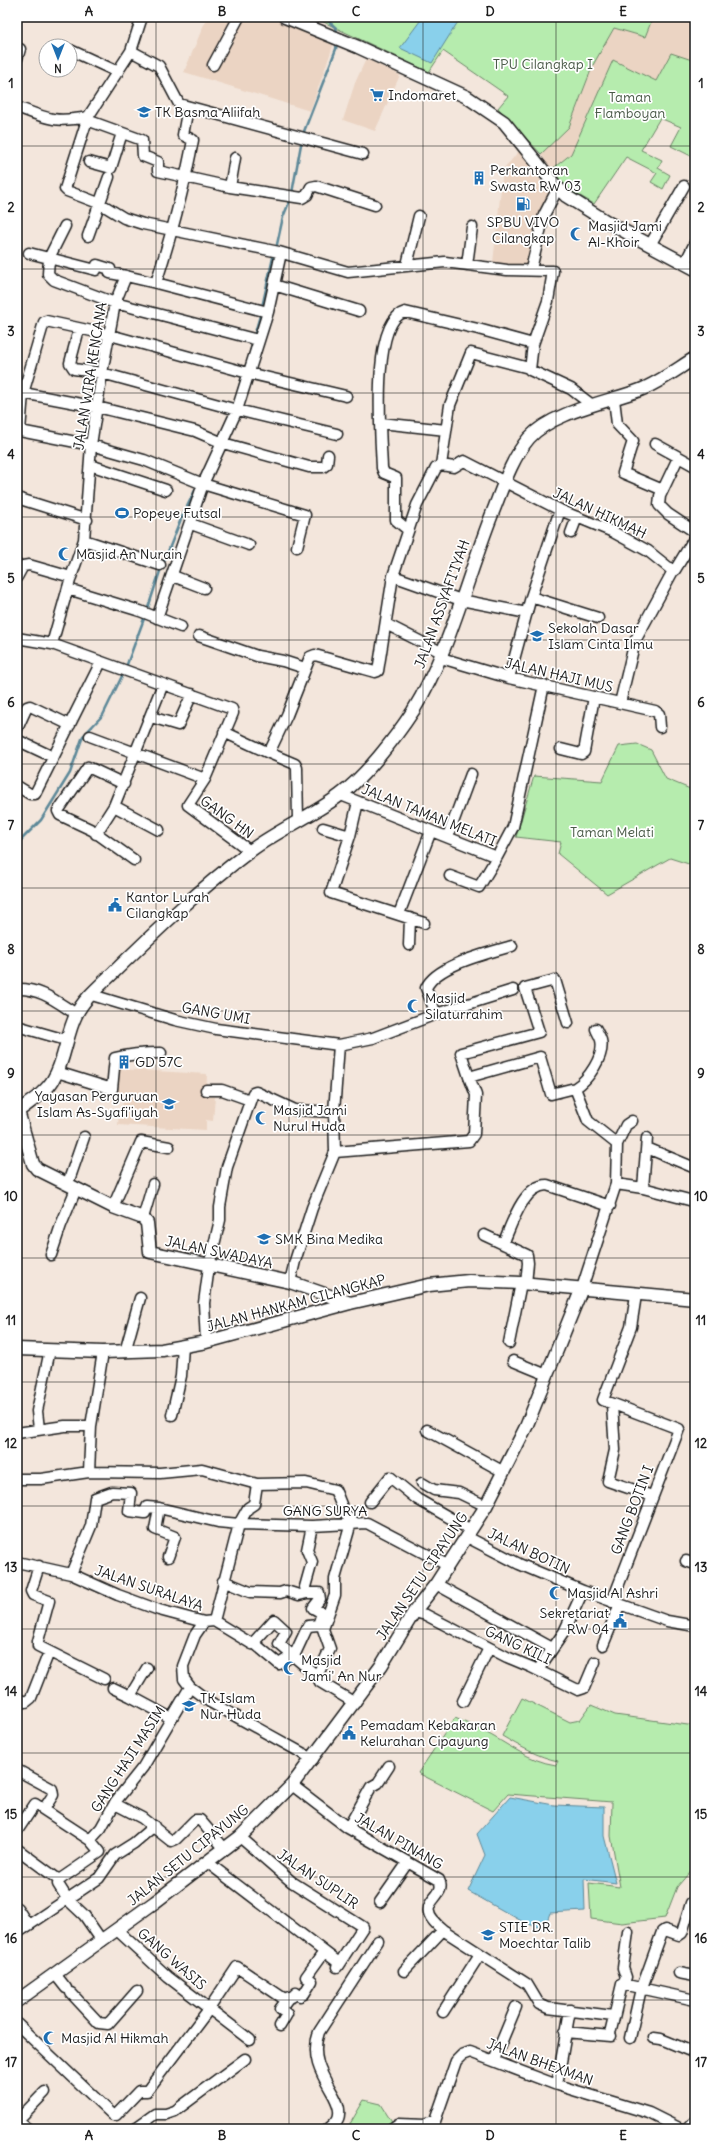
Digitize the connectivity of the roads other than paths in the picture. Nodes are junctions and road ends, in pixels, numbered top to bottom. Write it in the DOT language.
graph roads {
  1 [pos="142,17"];
  2 [pos="239,17"];
  3 [pos="285,17"];
  4 [pos="131,51"];
  5 [pos="78,54"];
  6 [pos="214,65"];
  7 [pos="118,72"];
  8 [pos="17,107"];
  9 [pos="188,107"];
  10 [pos="88,118"];
  11 [pos="122,133"];
  12 [pos="363,154"];
  13 [pos="235,158"];
  14 [pos="89,162"];
  15 [pos="109,177"];
  16 [pos="186,177"];
  17 [pos="230,186"];
  18 [pos="684,186"];
  19 [pos="558,188"];
  20 [pos="101,204"];
  21 [pos="375,205"];
  22 [pos="419,216"];
  23 [pos="65,226"];
  24 [pos="472,227"];
  25 [pos="173,229"];
  26 [pos="88,236"];
  27 [pos="695,243"];
  28 [pos="650,245"];
  29 [pos="277,252"];
  30 [pos="29,253"];
  31 [pos="50,258"];
  32 [pos="467,265"];
  33 [pos="407,266"];
  34 [pos="690,266"];
  35 [pos="532,269"];
  36 [pos="126,276"];
  37 [pos="156,283"];
  38 [pos="274,285"];
  39 [pos="116,303"];
  40 [pos="262,311"];
  41 [pos="359,311"];
  42 [pos="79,329"];
  43 [pos="110,335"];
  44 [pos="254,339"];
  45 [pos="533,344"];
  46 [pos="695,358"];
  47 [pos="530,369"];
  48 [pos="244,371"];
  49 [pos="102,373"];
  50 [pos="23,393"];
  51 [pos="346,396"];
  52 [pos="614,399"];
  53 [pos="592,405"];
  54 [pos="97,407"];
  55 [pos="233,409"];
  56 [pos="380,423"];
  57 [pos="446,430"];
  58 [pos="337,434"];
  59 [pos="220,442"];
  60 [pos="655,444"];
  61 [pos="91,445"];
  62 [pos="328,455"];
  63 [pos="678,458"];
  64 [pos="90,465"];
  65 [pos="441,465"];
  66 [pos="695,466"];
  67 [pos="200,482"];
  68 [pos="508,484"];
  69 [pos="166,490"];
  70 [pos="663,490"];
  71 [pos="17,498"];
  72 [pos="560,510"];
  73 [pos="577,517"];
  74 [pos="86,520"];
  75 [pos="191,524"];
  76 [pos="408,530"];
  77 [pos="695,532"];
  78 [pos="571,533"];
  79 [pos="695,537"];
  80 [pos="84,540"];
  81 [pos="249,545"];
  82 [pos="297,547"];
  83 [pos="160,565"];
  84 [pos="673,571"];
  85 [pos="173,576"];
  86 [pos="393,576"];
  87 [pos="17,577"];
  88 [pos="70,577"];
  89 [pos="204,588"];
  90 [pos="68,589"];
  91 [pos="532,597"];
  92 [pos="461,600"];
  93 [pos="527,613"];
  94 [pos="158,618"];
  95 [pos="598,618"];
  96 [pos="386,624"];
  97 [pos="180,627"];
  98 [pos="200,636"];
  99 [pos="17,638"];
  100 [pos="52,644"];
  101 [pos="442,655"];
  102 [pos="100,662"];
  103 [pos="305,668"];
  104 [pos="509,678"];
  105 [pos="163,684"];
  106 [pos="544,685"];
  107 [pos="192,694"];
  108 [pos="594,697"];
  109 [pos="620,703"];
  110 [pos="151,717"];
  111 [pos="70,725"];
  112 [pos="660,727"];
  113 [pos="17,729"];
  114 [pos="224,732"];
  115 [pos="90,736"];
  116 [pos="17,740"];
  117 [pos="562,749"];
  118 [pos="269,753"];
  119 [pos="136,754"];
  120 [pos="53,757"];
  121 [pos="471,774"];
  122 [pos="205,779"];
  123 [pos="124,784"];
  124 [pos="17,786"];
  125 [pos="341,795"];
  126 [pos="358,802"];
  127 [pos="114,806"];
  128 [pos="298,821"];
  129 [pos="323,828"];
  130 [pos="159,830"];
  131 [pos="431,831"];
  132 [pos="96,834"];
  133 [pos="350,836"];
  134 [pos="448,836"];
  135 [pos="250,851"];
  136 [pos="497,857"];
  137 [pos="134,860"];
  138 [pos="450,876"];
  139 [pos="399,914"];
  140 [pos="410,918"];
  141 [pos="424,923"];
  142 [pos="409,945"];
  143 [pos="512,946"];
  144 [pos="17,989"];
  145 [pos="513,990"];
  146 [pos="92,995"];
  147 [pos="76,1014"];
  148 [pos="436,1014"];
  149 [pos="568,1023"];
  150 [pos="17,1026"];
  151 [pos="596,1028"];
  152 [pos="66,1040"];
  153 [pos="339,1045"];
  154 [pos="161,1053"];
  155 [pos="57,1072"];
  156 [pos="469,1077"];
  157 [pos="575,1088"];
  158 [pos="206,1090"];
  159 [pos="250,1100"];
  160 [pos="17,1111"];
  161 [pos="334,1112"];
  162 [pos="632,1121"];
  163 [pos="84,1138"];
  164 [pos="617,1144"];
  165 [pos="168,1147"];
  166 [pos="335,1152"];
  167 [pos="695,1168"];
  168 [pos="153,1184"];
  169 [pos="616,1184"];
  170 [pos="72,1186"];
  171 [pos="643,1188"];
  172 [pos="693,1201"];
  173 [pos="610,1206"];
  174 [pos="113,1207"];
  175 [pos="143,1218"];
  176 [pos="484,1235"];
  177 [pos="502,1244"];
  178 [pos="51,1255"];
  179 [pos="209,1266"];
  180 [pos="290,1282"];
  181 [pos="524,1283"];
  182 [pos="582,1288"];
  183 [pos="636,1295"];
  184 [pos="140,1298"];
  185 [pos="695,1299"];
  186 [pos="350,1303"];
  187 [pos="206,1342"];
  188 [pos="509,1343"];
  189 [pos="183,1346"];
  190 [pos="17,1350"];
  191 [pos="50,1350"];
  192 [pos="104,1352"];
  193 [pos="125,1352"];
  194 [pos="513,1361"];
  195 [pos="547,1375"];
  196 [pos="612,1405"];
  197 [pos="172,1415"];
  198 [pos="91,1426"];
  199 [pos="39,1429"];
  200 [pos="427,1430"];
  201 [pos="17,1433"];
  202 [pos="502,1471"];
  203 [pos="88,1472"];
  204 [pos="17,1479"];
  205 [pos="422,1483"];
  206 [pos="257,1484"];
  207 [pos="652,1496"];
  208 [pos="370,1502"];
  209 [pos="486,1506"];
  210 [pos="159,1508"];
  211 [pos="354,1523"];
  212 [pos="240,1524"];
  213 [pos="312,1526"];
  214 [pos="469,1533"];
  215 [pos="168,1557"];
  216 [pos="17,1562"];
  217 [pos="447,1565"];
  218 [pos="39,1566"];
  219 [pos="71,1574"];
  220 [pos="224,1581"];
  221 [pos="436,1584"];
  222 [pos="305,1587"];
  223 [pos="583,1591"];
  224 [pos="616,1603"];
  225 [pos="414,1612"];
  226 [pos="209,1622"];
  227 [pos="695,1626"];
  228 [pos="254,1643"];
  229 [pos="603,1645"];
  230 [pos="489,1648"];
  231 [pos="552,1648"];
  232 [pos="49,1652"];
  233 [pos="294,1656"];
  234 [pos="595,1662"];
  235 [pos="147,1668"];
  236 [pos="538,1670"];
  237 [pos="317,1676"];
  238 [pos="104,1679"];
  239 [pos="190,1687"];
  240 [pos="113,1688"];
  241 [pos="130,1696"];
  242 [pos="17,1699"];
  243 [pos="463,1701"];
  244 [pos="355,1703"];
  245 [pos="172,1718"];
  246 [pos="312,1758"];
  247 [pos="389,1766"];
  248 [pos="17,1770"];
  249 [pos="292,1785"];
  250 [pos="115,1804"];
  251 [pos="44,1809"];
  252 [pos="154,1826"];
  253 [pos="348,1828"];
  254 [pos="17,1831"];
  255 [pos="240,1837"];
  256 [pos="92,1842"];
  257 [pos="224,1848"];
  258 [pos="17,1850"];
  259 [pos="207,1862"];
  260 [pos="408,1862"];
  261 [pos="59,1880"];
  262 [pos="68,1900"];
  263 [pos="695,1901"];
  264 [pos="380,1902"];
  265 [pos="17,1908"];
  266 [pos="28,1924"];
  267 [pos="117,1930"];
  268 [pos="443,1930"];
  269 [pos="628,1932"];
  270 [pos="17,1933"];
  271 [pos="102,1941"];
  272 [pos="378,1941"];
  273 [pos="324,1952"];
  274 [pos="480,1954"];
  275 [pos="404,1971"];
  276 [pos="679,1972"];
  277 [pos="55,1974"];
  278 [pos="695,1976"];
  279 [pos="624,1983"];
  280 [pos="642,1989"];
  281 [pos="137,1992"];
  282 [pos="286,2000"];
  283 [pos="695,2000"];
  284 [pos="17,2001"];
  285 [pos="516,2007"];
  286 [pos="209,2009"];
  287 [pos="570,2010"];
  288 [pos="443,2012"];
  289 [pos="613,2016"];
  290 [pos="17,2024"];
  291 [pos="280,2026"];
  292 [pos="565,2032"];
  293 [pos="630,2038"];
  294 [pos="654,2038"];
  295 [pos="250,2040"];
  296 [pos="695,2053"];
  297 [pos="245,2059"];
  298 [pos="494,2060"];
  299 [pos="557,2085"];
  300 [pos="45,2092"];
  301 [pos="17,2120"];
  302 [pos="695,2121"];
  303 [pos="430,2125"];
  304 [pos="28,2129"];
  305 [pos="134,2129"];
  306 [pos="328,2129"];
  307 [pos="391,2129"];
  308 [pos="440,2129"];
  1 -- 4 [label="street"];
  2 -- 6 [label="street"];
  3 -- 19 [label="street"];
  4 -- 7 [label="street"];
  4 -- 9 [label="street"];
  5 -- 7 [label="street"];
  7 -- 10 [label="street"];
  8 -- 10 [label="street"];
  9 -- 12 [label="street"];
  9 -- 16 [label="street"];
  10 -- 11 [label="street"];
  10 -- 20 [label="street"];
  11 -- 14 [label="street"];
  11 -- 16 [label="street"];
  13 -- 17 [label="street"];
  15 -- 20 [label="street"];
  16 -- 17 [label="street"];
  16 -- 25 [label="street"];
  17 -- 21 [label="street"];
  18 -- 28 [label="street"];
  19 -- 28 [label="street"];
  19 -- 35 [label="street"];
  20 -- 25 [label="street"];
  20 -- 26 [label="street"];
  22 -- 33 [label="street"];
  23 -- 31 [label="street"];
  24 -- 32 [label="street"];
  25 -- 29 [label="street"];
  25 -- 37 [label="street"];
  27 -- 34 [label="street"];
  28 -- 34 [label="street"];
  29 -- 33 [label="street"];
  29 -- 38 [label="street"];
  30 -- 31 [label="street"];
  31 -- 36 [label="street"];
  31 -- 39 [label="street"];
  32 -- 33 [label="street"];
  32 -- 35 [label="street"];
  35 -- 45 [label="street"];
  36 -- 37 [label="street"];
  36 -- 39 [label="street, JALAN WIRA KENCANA"];
  37 -- 40 [label="street"];
  38 -- 40 [label="street"];
  38 -- 41 [label="street"];
  39 -- 43 [label="street, JALAN WIRA KENCANA"];
  39 -- 44 [label="street"];
  40 -- 44 [label="street"];
  42 -- 43 [label="street"];
  42 -- 49 [label="street"];
  42 -- 50 [label="street"];
  43 -- 48 [label="street"];
  43 -- 49 [label="street, JALAN WIRA KENCANA"];
  44 -- 48 [label="street"];
  45 -- 47 [label="street"];
  45 -- 56 [label="street"];
  46 -- 52 [label="street, JALAN ASSYAFI'IYAH"];
  47 -- 53 [label="street"];
  47 -- 57 [label="street"];
  48 -- 51 [label="street"];
  48 -- 55 [label="street"];
  49 -- 54 [label="street, JALAN WIRA KENCANA"];
  49 -- 55 [label="street"];
  50 -- 54 [label="street"];
  50 -- 61 [label="street"];
  52 -- 53 [label="street, JALAN ASSYAFI'IYAH"];
  52 -- 70 [label="street"];
  53 -- 68 [label="street, JALAN ASSYAFI'IYAH"];
  54 -- 59 [label="street"];
  54 -- 61 [label="street, JALAN WIRA KENCANA"];
  55 -- 58 [label="street"];
  55 -- 59 [label="street"];
  56 -- 57 [label="street"];
  56 -- 76 [label="street"];
  57 -- 65 [label="street"];
  59 -- 62 [label="street"];
  59 -- 67 [label="street"];
  60 -- 63 [label="street"];
  61 -- 64 [label="street, JALAN WIRA KENCANA"];
  61 -- 67 [label="street"];
  63 -- 66 [label="street"];
  63 -- 70 [label="street"];
  64 -- 69 [label="street"];
  64 -- 74 [label="street, JALAN WIRA KENCANA"];
  65 -- 68 [label="street, JALAN HIKMAH"];
  65 -- 76 [label="street"];
  67 -- 75 [label="street"];
  67 -- 82 [label="street"];
  68 -- 72 [label="street, JALAN HIKMAH"];
  68 -- 92 [label="street, JALAN ASSYAFI'IYAH"];
  70 -- 77 [label="street"];
  71 -- 74 [label="street"];
  72 -- 73 [label="street, JALAN HIKMAH"];
  72 -- 91 [label="street"];
  73 -- 78 [label="street"];
  73 -- 84 [label="street, JALAN HIKMAH"];
  74 -- 80 [label="street, JALAN WIRA KENCANA"];
  75 -- 81 [label="street"];
  75 -- 85 [label="street"];
  76 -- 86 [label="street"];
  79 -- 84 [label="street"];
  80 -- 83 [label="street"];
  80 -- 88 [label="street, JALAN WIRA KENCANA"];
  84 -- 109 [label="street"];
  85 -- 89 [label="street"];
  85 -- 94 [label="street"];
  86 -- 92 [label="street"];
  86 -- 96 [label="street"];
  87 -- 88 [label="street"];
  88 -- 90 [label="street, JALAN WIRA KENCANA"];
  90 -- 94 [label="street"];
  90 -- 100 [label="street, JALAN WIRA KENCANA"];
  91 -- 93 [label="street"];
  91 -- 95 [label="street"];
  92 -- 93 [label="street"];
  92 -- 101 [label="street, JALAN ASSYAFI'IYAH"];
  93 -- 104 [label="street"];
  94 -- 97 [label="street"];
  96 -- 101 [label="street, JALAN HAJI MUS"];
  96 -- 103 [label="street"];
  98 -- 103 [label="street"];
  99 -- 100 [label="street"];
  100 -- 102 [label="street"];
  101 -- 104 [label="street, JALAN HAJI MUS"];
  101 -- 125 [label="street, JALAN ASSYAFI'IYAH"];
  102 -- 105 [label="street"];
  102 -- 111 [label="street"];
  103 -- 118 [label="street"];
  104 -- 106 [label="street, JALAN HAJI MUS"];
  105 -- 107 [label="street"];
  105 -- 110 [label="street"];
  106 -- 108 [label="street, JALAN HAJI MUS"];
  106 -- 136 [label="street, JALAN TAMAN MELATI"];
  107 -- 110 [label="street"];
  107 -- 114 [label="street"];
  108 -- 109 [label="street, JALAN HAJI MUS"];
  108 -- 117 [label="street"];
  109 -- 112 [label="street, JALAN HAJI MUS"];
  110 -- 119 [label="street"];
  111 -- 113 [label="street"];
  111 -- 120 [label="street"];
  114 -- 118 [label="street"];
  114 -- 122 [label="street"];
  115 -- 119 [label="street"];
  116 -- 120 [label="street"];
  118 -- 128 [label="street"];
  119 -- 122 [label="street"];
  119 -- 123 [label="street"];
  120 -- 124 [label="street"];
  121 -- 134 [label="street"];
  122 -- 135 [label="street, GANG HN"];
  123 -- 127 [label="street"];
  123 -- 132 [label="street"];
  125 -- 126 [label="street, JALAN TAMAN MELATI"];
  125 -- 128 [label="street, JALAN ASSYAFI'IYAH"];
  126 -- 131 [label="street, JALAN TAMAN MELATI"];
  126 -- 133 [label="street"];
  127 -- 130 [label="street"];
  127 -- 132 [label="street"];
  128 -- 135 [label="street, JALAN ASSYAFI'IYAH"];
  129 -- 133 [label="street"];
  131 -- 134 [label="street, JALAN TAMAN MELATI"];
  131 -- 139 [label="street"];
  132 -- 137 [label="street"];
  133 -- 139 [label="street"];
  134 -- 136 [label="street, JALAN TAMAN MELATI"];
  135 -- 146 [label="street, JALAN ASSYAFI'IYAH"];
  136 -- 138 [label="street"];
  139 -- 140 [label="street"];
  140 -- 141 [label="street"];
  140 -- 142 [label="street"];
  143 -- 148 [label="street"];
  144 -- 147 [label="street"];
  145 -- 148 [label="street, GANG UMI"];
  146 -- 147 [label="street, JALAN ASSYAFI'IYAH"];
  146 -- 153 [label="street, GANG UMI"];
  147 -- 152 [label="street, JALAN ASSYAFI'IYAH"];
  148 -- 153 [label="street, GANG UMI"];
  149 -- 156 [label="street"];
  150 -- 152 [label="street"];
  151 -- 157 [label="street"];
  152 -- 155 [label="street, JALAN ASSYAFI'IYAH"];
  153 -- 161 [label="street"];
  154 -- 155 [label="street"];
  155 -- 160 [label="street, JALAN ASSYAFI'IYAH"];
  156 -- 157 [label="street"];
  156 -- 166 [label="street"];
  157 -- 164 [label="street"];
  158 -- 159 [label="street"];
  159 -- 161 [label="street"];
  159 -- 179 [label="street"];
  160 -- 170 [label="street"];
  161 -- 166 [label="street"];
  162 -- 164 [label="street"];
  163 -- 170 [label="street"];
  164 -- 169 [label="street"];
  165 -- 174 [label="street"];
  166 -- 180 [label="street"];
  167 -- 171 [label="street"];
  168 -- 175 [label="street"];
  169 -- 171 [label="street"];
  169 -- 173 [label="street"];
  170 -- 174 [label="street"];
  170 -- 178 [label="street"];
  171 -- 172 [label="street"];
  173 -- 177 [label="street"];
  173 -- 182 [label="street"];
  174 -- 175 [label="street"];
  175 -- 179 [label="street, JALAN SWADAYA"];
  176 -- 177 [label="street"];
  177 -- 181 [label="street"];
  179 -- 180 [label="street, JALAN SWADAYA"];
  179 -- 187 [label="street"];
  180 -- 186 [label="street, JALAN SWADAYA"];
  181 -- 182 [label="street, JALAN HANKAM CILANGKAP"];
  181 -- 186 [label="street, JALAN HANKAM CILANGKAP"];
  181 -- 188 [label="street"];
  182 -- 183 [label="street, JALAN HANKAM CILANGKAP"];
  182 -- 195 [label="street, JALAN SETU CIPAYUNG"];
  183 -- 185 [label="street, JALAN HANKAM CILANGKAP"];
  183 -- 196 [label="street"];
  184 -- 193 [label="street"];
  186 -- 187 [label="street, JALAN HANKAM CILANGKAP"];
  187 -- 189 [label="street, JALAN HANKAM CILANGKAP"];
  189 -- 193 [label="street, JALAN HANKAM CILANGKAP"];
  189 -- 197 [label="street"];
  190 -- 191 [label="street, JALAN HANKAM CILANGKAP"];
  191 -- 192 [label="street, JALAN HANKAM CILANGKAP"];
  191 -- 199 [label="street"];
  192 -- 193 [label="street, JALAN HANKAM CILANGKAP"];
  192 -- 198 [label="street"];
  194 -- 195 [label="street"];
  195 -- 202 [label="street, JALAN SETU CIPAYUNG"];
  196 -- 207 [label="street"];
  196 -- 207 [label="street, GANG BOTIN I"];
  198 -- 199 [label="street"];
  198 -- 203 [label="street"];
  199 -- 201 [label="street"];
  200 -- 202 [label="street"];
  202 -- 209 [label="street, JALAN SETU CIPAYUNG"];
  203 -- 204 [label="street"];
  203 -- 206 [label="street"];
  205 -- 209 [label="street"];
  206 -- 211 [label="street"];
  206 -- 212 [label="street"];
  207 -- 224 [label="street, GANG BOTIN I"];
  208 -- 214 [label="street, JALAN BOTIN"];
  209 -- 214 [label="street, JALAN SETU CIPAYUNG"];
  210 -- 212 [label="street, GANG SURYA"];
  210 -- 215 [label="street"];
  210 -- 219 [label="street"];
  211 -- 213 [label="street, GANG SURYA"];
  211 -- 217 [label="street, GANG SURYA"];
  211 -- 237 [label="street"];
  212 -- 213 [label="street, GANG SURYA"];
  212 -- 220 [label="street"];
  213 -- 222 [label="street"];
  214 -- 217 [label="street, JALAN SETU CIPAYUNG"];
  214 -- 223 [label="street, JALAN BOTIN"];
  216 -- 218 [label="street, JALAN SURALAYA"];
  217 -- 221 [label="street, JALAN SETU CIPAYUNG"];
  218 -- 219 [label="street, JALAN SURALAYA"];
  218 -- 232 [label="street"];
  219 -- 226 [label="street, JALAN SURALAYA"];
  220 -- 226 [label="street"];
  220 -- 233 [label="street"];
  221 -- 225 [label="street, JALAN SETU CIPAYUNG"];
  221 -- 231 [label="street"];
  223 -- 224 [label="street, JALAN BOTIN"];
  223 -- 231 [label="street"];
  224 -- 227 [label="street, JALAN BOTIN"];
  224 -- 229 [label="street, GANG BOTIN I"];
  225 -- 230 [label="street, GANG KILI"];
  225 -- 244 [label="street, JALAN SETU CIPAYUNG"];
  226 -- 228 [label="street"];
  226 -- 239 [label="street, JALAN SURALAYA"];
  228 -- 233 [label="street"];
  228 -- 233 [label="street"];
  230 -- 236 [label="street, GANG KILI"];
  230 -- 243 [label="street"];
  231 -- 236 [label="street"];
  232 -- 238 [label="street"];
  232 -- 242 [label="street"];
  233 -- 237 [label="street"];
  234 -- 236 [label="street, GANG KILI"];
  235 -- 241 [label="street"];
  237 -- 244 [label="street"];
  239 -- 245 [label="street, GANG HAJI MASIM"];
  239 -- 246 [label="street"];
  240 -- 241 [label="street"];
  241 -- 245 [label="street"];
  244 -- 246 [label="street, JALAN SETU CIPAYUNG"];
  245 -- 250 [label="street, GANG HAJI MASIM"];
  246 -- 249 [label="street, JALAN SETU CIPAYUNG"];
  247 -- 253 [label="street"];
  248 -- 251 [label="street"];
  249 -- 253 [label="street, JALAN PINANG"];
  249 -- 255 [label="street, JALAN SETU CIPAYUNG"];
  250 -- 252 [label="street"];
  250 -- 256 [label="street, GANG HAJI MASIM"];
  251 -- 254 [label="street"];
  251 -- 256 [label="street"];
  252 -- 257 [label="street"];
  252 -- 262 [label="street"];
  253 -- 260 [label="street, JALAN PINANG"];
  255 -- 257 [label="street, JALAN SETU CIPAYUNG"];
  255 -- 273 [label="street, JALAN SUPLIR"];
  256 -- 261 [label="street"];
  257 -- 259 [label="street, JALAN SETU CIPAYUNG"];
  258 -- 261 [label="street"];
  259 -- 267 [label="street, JALAN SETU CIPAYUNG"];
  259 -- 273 [label="street"];
  260 -- 264 [label="street"];
  260 -- 268 [label="street, JALAN PINANG"];
  261 -- 262 [label="street"];
  262 -- 266 [label="street"];
  262 -- 271 [label="street"];
  263 -- 280 [label="street"];
  265 -- 266 [label="street"];
  266 -- 270 [label="street"];
  267 -- 271 [label="street, JALAN SETU CIPAYUNG"];
  267 -- 286 [label="street, GANG WASIS"];
  268 -- 274 [label="street, JALAN PINANG"];
  268 -- 275 [label="street"];
  269 -- 279 [label="street"];
  271 -- 277 [label="street, JALAN SETU CIPAYUNG"];
  272 -- 306 [label="street"];
  273 -- 282 [label="street"];
  274 -- 287 [label="street, JALAN PINANG"];
  274 -- 288 [label="street"];
  276 -- 278 [label="street"];
  277 -- 281 [label="street"];
  277 -- 284 [label="street, JALAN SETU CIPAYUNG"];
  279 -- 280 [label="street"];
  279 -- 289 [label="street"];
  280 -- 283 [label="street"];
  280 -- 293 [label="street"];
  282 -- 286 [label="street, GANG WASIS"];
  282 -- 291 [label="street"];
  285 -- 298 [label="street"];
  286 -- 290 [label="street"];
  286 -- 295 [label="street, GANG WASIS"];
  287 -- 289 [label="street, JALAN PINANG"];
  287 -- 292 [label="street"];
  289 -- 292 [label="street"];
  292 -- 299 [label="street"];
  294 -- 296 [label="street"];
  297 -- 305 [label="street"];
  298 -- 299 [label="street, JALAN BHEXMAN"];
  298 -- 303 [label="street, JALAN BHEXMAN"];
  299 -- 302 [label="street, JALAN BHEXMAN"];
  300 -- 301 [label="street"];
  301 -- 304 [label="street"];
  303 -- 307 [label="street"];
  303 -- 308 [label="street"];
}
